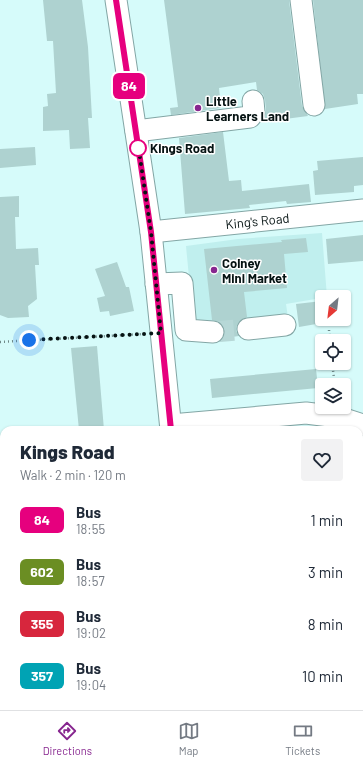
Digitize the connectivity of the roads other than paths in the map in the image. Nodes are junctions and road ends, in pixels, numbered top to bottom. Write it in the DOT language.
graph roads {
  1 [pos="116,0"];
  2 [pos="301,0"];
  3 [pos="253,101"];
  4 [pos="314,105"];
  5 [pos="136,131"];
  6 [pos="363,210"];
  7 [pos="151,232"];
  8 [pos="156,284"];
  9 [pos="285,325"];
  10 [pos="248,330"];
  11 [pos="213,332"];
  12 [pos="363,425"];
  13 [pos="171,426"];
  14 [pos="189,426"];
  1 -- 5 [label="street"];
  2 -- 4 [label="street"];
  3 -- 5 [label="street"];
  5 -- 7 [label="street"];
  6 -- 7 [label="street, King's Road"];
  7 -- 8 [label="street"];
  8 -- 11 [label="street"];
  8 -- 13 [label="street"];
  9 -- 10 [label="street"];
  12 -- 14 [label="street"];
}
